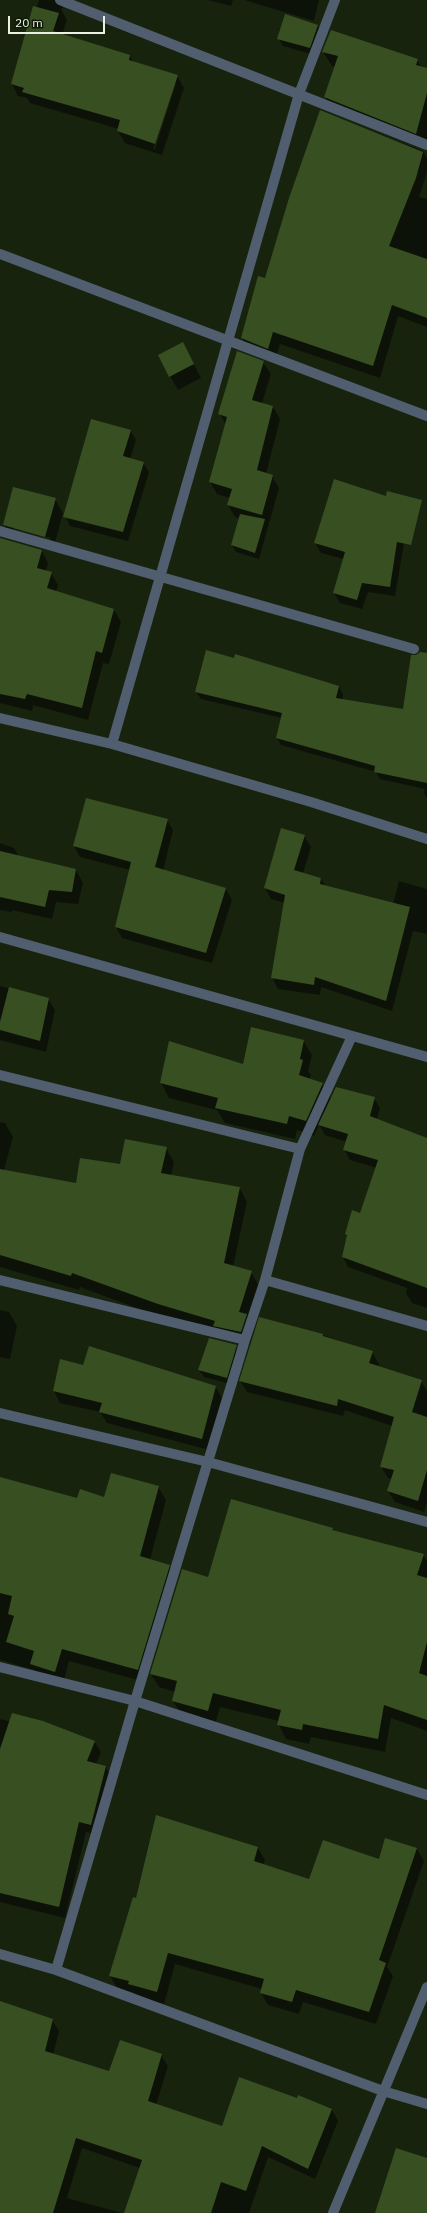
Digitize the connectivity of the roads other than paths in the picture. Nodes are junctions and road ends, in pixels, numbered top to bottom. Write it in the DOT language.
graph roads {
  1 [pos="60,0"];
  2 [pos="335,0"];
  3 [pos="299,94"];
  4 [pos="427,145"];
  5 [pos="0,254"];
  6 [pos="230,340"];
  7 [pos="427,416"];
  8 [pos="0,531"];
  9 [pos="161,576"];
  10 [pos="414,649"];
  11 [pos="0,718"];
  12 [pos="112,744"];
  13 [pos="427,839"];
  14 [pos="0,937"];
  15 [pos="352,1036"];
  16 [pos="427,1057"];
  17 [pos="0,1075"];
  18 [pos="300,1149"];
  19 [pos="0,1280"];
  20 [pos="265,1280"];
  21 [pos="427,1326"];
  22 [pos="245,1340"];
  23 [pos="0,1413"];
  24 [pos="208,1462"];
  25 [pos="427,1522"];
  26 [pos="0,1667"];
  27 [pos="135,1701"];
  28 [pos="427,1795"];
  29 [pos="0,1954"];
  30 [pos="56,1970"];
  31 [pos="427,1986"];
  32 [pos="383,2091"];
  33 [pos="427,2104"];
  34 [pos="333,2213"];
  1 -- 3 [label="street"];
  2 -- 3 [label="street"];
  3 -- 4 [label="street"];
  3 -- 6 [label="street"];
  5 -- 6 [label="street"];
  6 -- 7 [label="street"];
  6 -- 9 [label="street"];
  8 -- 9 [label="street"];
  9 -- 10 [label="street"];
  9 -- 12 [label="street"];
  11 -- 12 [label="street"];
  12 -- 13 [label="street"];
  14 -- 15 [label="street"];
  15 -- 16 [label="street"];
  15 -- 18 [label="street"];
  17 -- 18 [label="street"];
  18 -- 20 [label="street"];
  19 -- 22 [label="street"];
  20 -- 21 [label="street"];
  20 -- 22 [label="street"];
  22 -- 24 [label="street"];
  23 -- 24 [label="street"];
  24 -- 25 [label="street"];
  24 -- 27 [label="street"];
  26 -- 27 [label="street"];
  27 -- 28 [label="street"];
  27 -- 30 [label="street"];
  29 -- 30 [label="street"];
  30 -- 32 [label="street"];
  31 -- 32 [label="street"];
  32 -- 33 [label="street"];
  32 -- 34 [label="street"];
}
